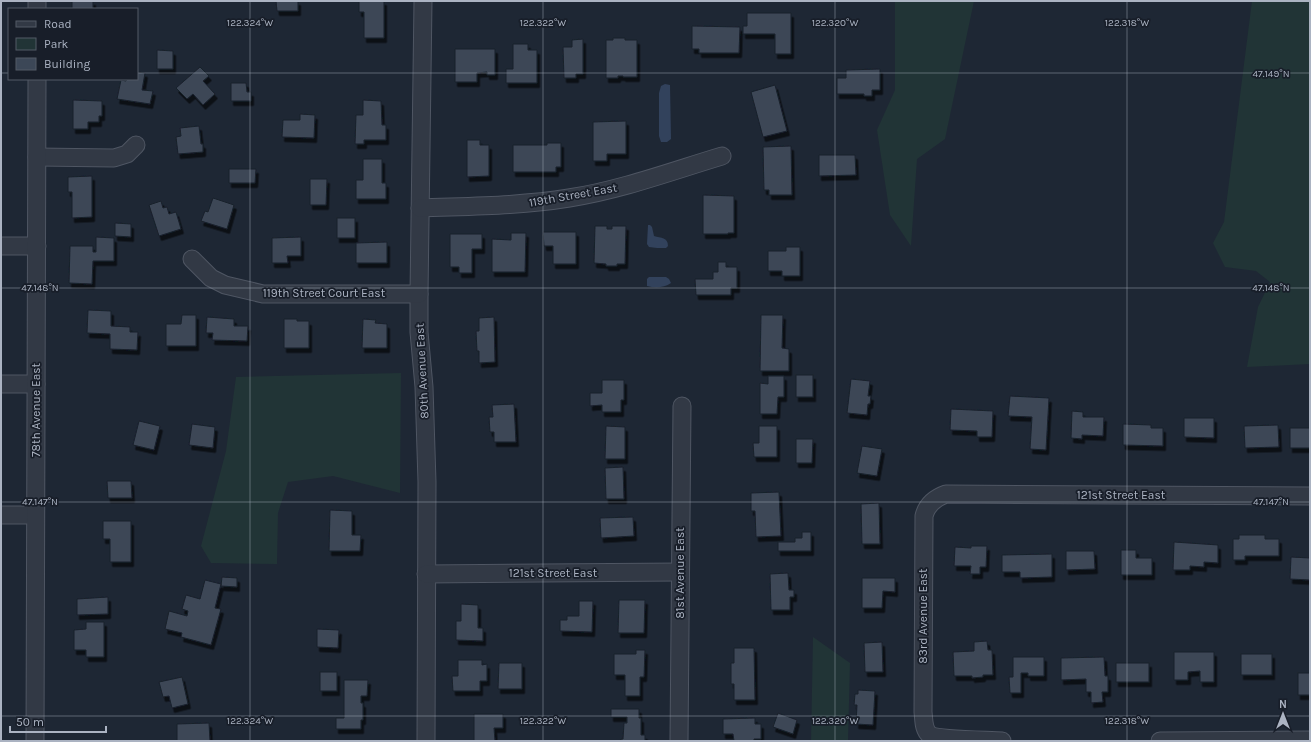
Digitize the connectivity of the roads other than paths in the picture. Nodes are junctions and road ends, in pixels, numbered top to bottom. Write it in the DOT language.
graph roads {
  1 [pos="423,1"];
  2 [pos="37,80"];
  3 [pos="136,145"];
  4 [pos="722,156"];
  5 [pos="37,157"];
  6 [pos="420,208"];
  7 [pos="1,246"];
  8 [pos="37,246"];
  9 [pos="192,259"];
  10 [pos="419,294"];
  11 [pos="1,384"];
  12 [pos="36,384"];
  13 [pos="682,406"];
  14 [pos="1310,496"];
  15 [pos="934,500"];
  16 [pos="1,515"];
  17 [pos="35,515"];
  18 [pos="680,572"];
  19 [pos="426,574"];
  20 [pos="1310,740"];
  21 [pos="35,741"];
  22 [pos="426,741"];
  23 [pos="679,741"];
  24 [pos="1002,741"];
  25 [pos="1160,741"];
  1 -- 6 [label="street, 80th Avenue East"];
  2 -- 5 [label="street, 78th Avenue East"];
  3 -- 5 [label="street"];
  4 -- 6 [label="street, 119th Street East"];
  5 -- 8 [label="street, 78th Avenue East"];
  6 -- 10 [label="street, 80th Avenue East"];
  7 -- 8 [label="street"];
  8 -- 12 [label="street, 78th Avenue East"];
  9 -- 10 [label="street, 119th Street Court East"];
  10 -- 19 [label="street, 80th Avenue East"];
  11 -- 12 [label="street"];
  12 -- 17 [label="street, 78th Avenue East"];
  13 -- 18 [label="street, 81st Avenue East"];
  14 -- 15 [label="street, 121st Street East"];
  15 -- 24 [label="street, 83rd Avenue East"];
  16 -- 17 [label="street"];
  17 -- 21 [label="street, 78th Avenue East"];
  18 -- 19 [label="street, 121st Street East"];
  18 -- 23 [label="street, 81st Avenue East"];
  19 -- 22 [label="street, 80th Avenue East"];
  20 -- 25 [label="street"];
}
